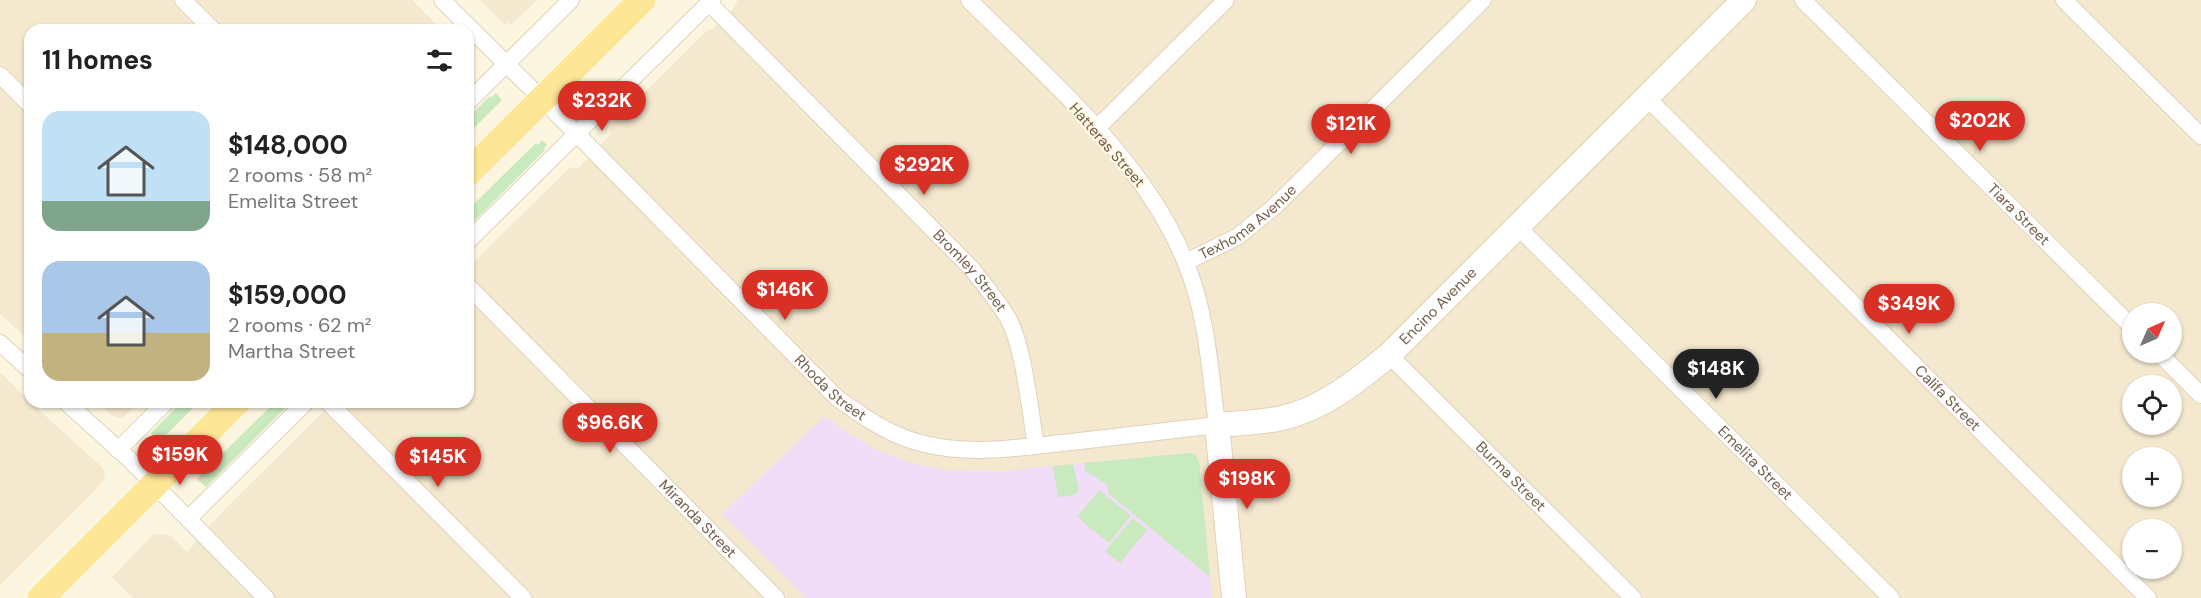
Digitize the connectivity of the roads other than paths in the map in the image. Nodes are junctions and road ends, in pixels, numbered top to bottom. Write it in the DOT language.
graph roads {
  1 [pos="183,0"];
  2 [pos="441,0"];
  3 [pos="571,0"];
  4 [pos="642,0"];
  5 [pos="970,0"];
  6 [pos="1226,0"];
  7 [pos="1483,0"];
  8 [pos="1744,0"];
  9 [pos="1803,0"];
  10 [pos="2064,0"];
  11 [pos="710,2"];
  12 [pos="207,24"];
  13 [pos="465,24"];
  14 [pos="474,32"];
  15 [pos="506,64"];
  16 [pos="0,75"];
  17 [pos="474,96"];
  18 [pos="1646,97"];
  19 [pos="24,99"];
  20 [pos="542,99"];
  21 [pos="1097,128"];
  22 [pos="576,133"];
  23 [pos="2201,136"];
  24 [pos="474,167"];
  25 [pos="1517,226"];
  26 [pos="474,235"];
  27 [pos="1186,261"];
  28 [pos="474,292"];
  29 [pos="2122,317"];
  30 [pos="0,343"];
  31 [pos="1389,355"];
  32 [pos="2169,363"];
  33 [pos="24,365"];
  34 [pos="2201,395"];
  35 [pos="72,408"];
  36 [pos="160,408"];
  37 [pos="231,408"];
  38 [pos="300,408"];
  39 [pos="334,408"];
  40 [pos="1217,426"];
  41 [pos="1036,446"];
  42 [pos="118,450"];
  43 [pos="154,484"];
  44 [pos="188,519"];
  45 [pos="41,598"];
  46 [pos="266,598"];
  47 [pos="523,598"];
  48 [pos="776,598"];
  49 [pos="1234,598"];
  50 [pos="1633,598"];
  51 [pos="1891,598"];
  52 [pos="2148,598"];
  1 -- 12 [label="street"];
  2 -- 13 [label="street, Rhoda Street"];
  3 -- 15 [label="street"];
  4 -- 20 [label="main road"];
  5 -- 21 [label="street, Hatteras Street"];
  6 -- 21 [label="street"];
  7 -- 27 [label="street, Texhoma Avenue"];
  8 -- 18 [label="street, Encino Avenue"];
  9 -- 29 [label="street, Tiara Street"];
  10 -- 23 [label="street"];
  11 -- 22 [label="street"];
  11 -- 41 [label="street, Bromley Street"];
  14 -- 15 [label="street, Rhoda Street"];
  15 -- 17 [label="street"];
  15 -- 20 [label="street, Rhoda Street"];
  16 -- 19 [label="street"];
  18 -- 25 [label="street, Encino Avenue"];
  18 -- 52 [label="street, Califa Street"];
  20 -- 22 [label="street, Rhoda Street"];
  20 -- 24 [label="main road"];
  21 -- 27 [label="street, Hatteras Street"];
  22 -- 26 [label="street"];
  22 -- 41 [label="street, Rhoda Street"];
  25 -- 31 [label="street, Encino Avenue"];
  25 -- 51 [label="street, Emelita Street"];
  27 -- 40 [label="street, Hatteras Street"];
  28 -- 48 [label="street, Miranda Street"];
  30 -- 33 [label="street"];
  31 -- 40 [label="street, Encino Avenue"];
  31 -- 50 [label="street, Burma Street"];
  32 -- 34 [label="street"];
  35 -- 42 [label="street"];
  36 -- 42 [label="street"];
  37 -- 43 [label="main road"];
  38 -- 44 [label="street"];
  39 -- 47 [label="street"];
  40 -- 41 [label="street, Rhoda Street"];
  40 -- 49 [label="street"];
  42 -- 43 [label="street"];
  43 -- 44 [label="street"];
  43 -- 45 [label="main road"];
  44 -- 46 [label="street"];
}
